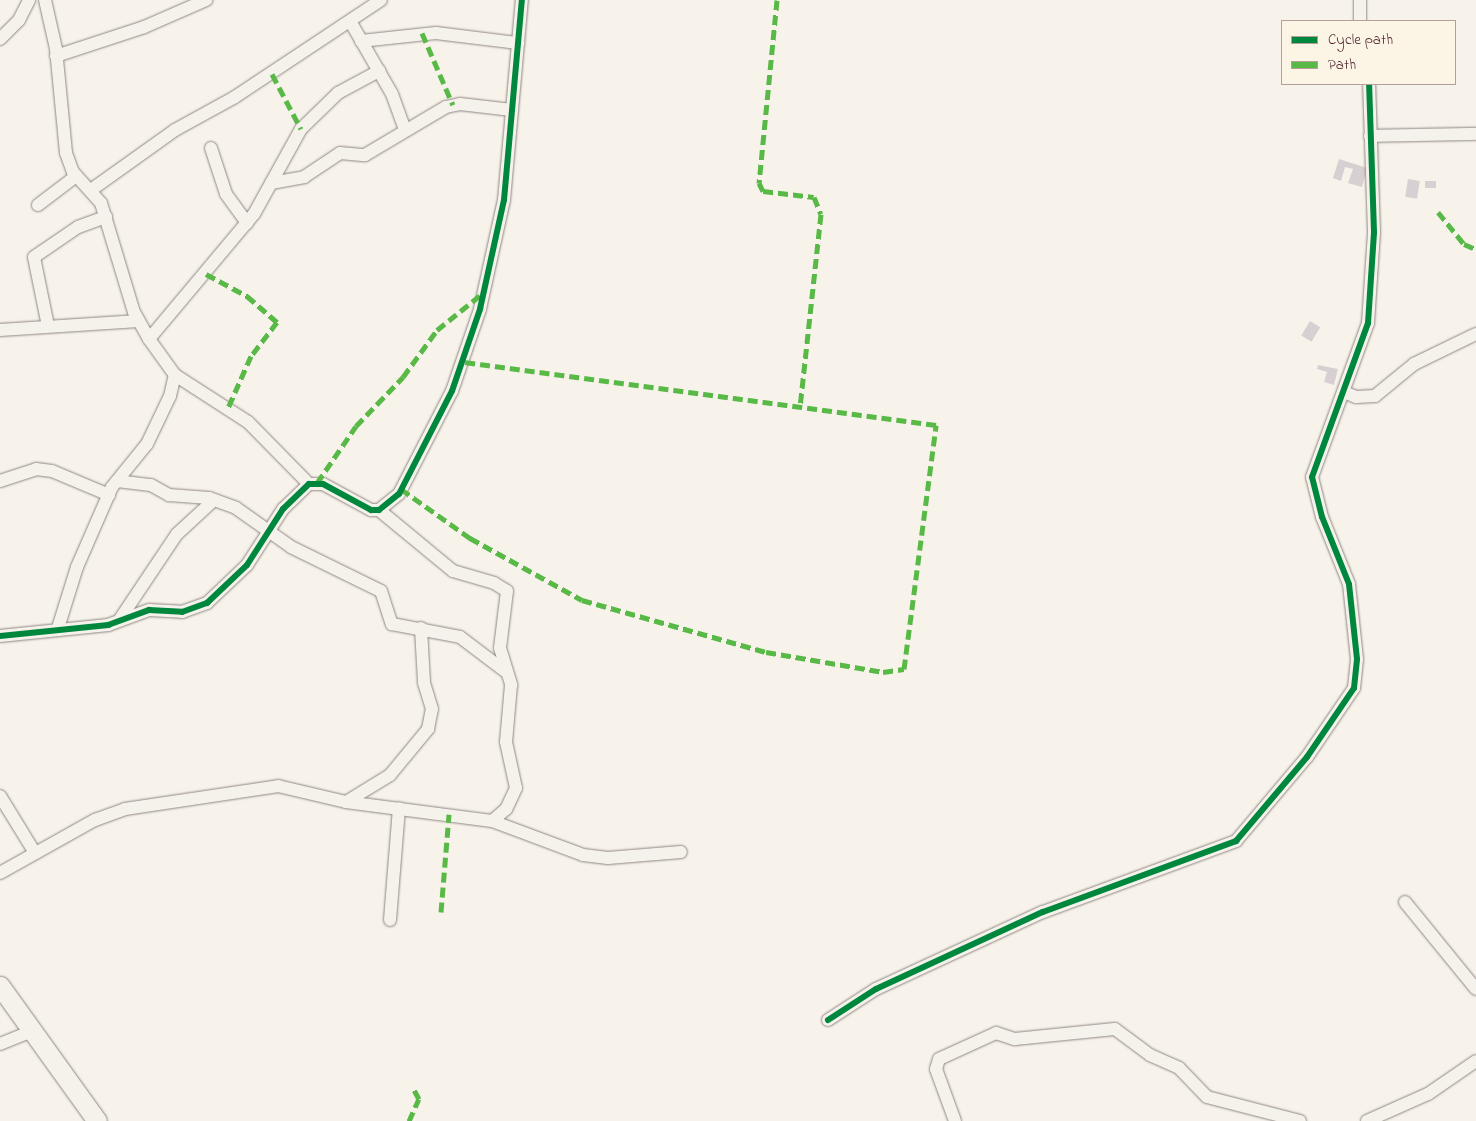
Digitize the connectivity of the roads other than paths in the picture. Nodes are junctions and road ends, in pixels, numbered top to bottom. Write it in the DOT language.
graph roads {
  1 [pos="29,0"];
  2 [pos="45,0"];
  3 [pos="206,0"];
  4 [pos="522,0"];
  5 [pos="1360,0"];
  6 [pos="376,2"];
  7 [pos="1360,20"];
  8 [pos="350,21"];
  9 [pos="0,38"];
  10 [pos="361,41"];
  11 [pos="518,43"];
  12 [pos="56,56"];
  13 [pos="379,71"];
  14 [pos="1369,85"];
  15 [pos="512,110"];
  16 [pos="405,130"];
  17 [pos="1476,134"];
  18 [pos="1370,136"];
  19 [pos="211,148"];
  20 [pos="76,176"];
  21 [pos="271,183"];
  22 [pos="91,190"];
  23 [pos="38,205"];
  24 [pos="106,217"];
  25 [pos="247,223"];
  26 [pos="139,321"];
  27 [pos="48,326"];
  28 [pos="0,330"];
  29 [pos="1476,334"];
  30 [pos="149,339"];
  31 [pos="175,375"];
  32 [pos="1344,392"];
  33 [pos="0,481"];
  34 [pos="117,481"];
  35 [pos="309,484"];
  36 [pos="109,495"];
  37 [pos="214,500"];
  38 [pos="379,510"];
  39 [pos="270,532"];
  40 [pos="119,621"];
  41 [pos="58,628"];
  42 [pos="421,628"];
  43 [pos="0,636"];
  44 [pos="505,671"];
  45 [pos="0,796"];
  46 [pos="346,802"];
  47 [pos="399,808"];
  48 [pos="492,821"];
  49 [pos="681,852"];
  50 [pos="35,853"];
  51 [pos="0,873"];
  52 [pos="1405,902"];
  53 [pos="390,920"];
  54 [pos="0,986"];
  55 [pos="1476,989"];
  56 [pos="828,1020"];
  57 [pos="34,1030"];
  58 [pos="0,1044"];
  59 [pos="1476,1062"];
  60 [pos="97,1121"];
  61 [pos="955,1121"];
  62 [pos="1300,1121"];
  63 [pos="1367,1121"];
  1 -- 9 [label="street"];
  2 -- 12 [label="street"];
  3 -- 12 [label="street"];
  4 -- 11 [label="street"];
  5 -- 7 [label="street"];
  6 -- 8 [label="street"];
  8 -- 10 [label="street"];
  8 -- 22 [label="street"];
  10 -- 11 [label="street"];
  10 -- 13 [label="street"];
  11 -- 15 [label="street"];
  12 -- 20 [label="street"];
  13 -- 16 [label="street"];
  13 -- 21 [label="street"];
  14 -- 18 [label="street"];
  15 -- 16 [label="street"];
  15 -- 38 [label="street"];
  16 -- 21 [label="street"];
  17 -- 18 [label="street"];
  18 -- 32 [label="street"];
  19 -- 25 [label="street"];
  20 -- 22 [label="street"];
  20 -- 23 [label="street"];
  21 -- 25 [label="street"];
  22 -- 24 [label="street"];
  24 -- 26 [label="street"];
  24 -- 27 [label="street"];
  25 -- 30 [label="street"];
  26 -- 27 [label="street"];
  26 -- 30 [label="street"];
  27 -- 28 [label="street"];
  29 -- 32 [label="street"];
  30 -- 31 [label="street"];
  31 -- 34 [label="street"];
  31 -- 35 [label="street"];
  32 -- 56 [label="street"];
  33 -- 36 [label="street"];
  34 -- 36 [label="street"];
  34 -- 37 [label="street"];
  35 -- 38 [label="street"];
  35 -- 39 [label="street"];
  36 -- 41 [label="street"];
  37 -- 39 [label="street"];
  37 -- 40 [label="street"];
  38 -- 44 [label="street"];
  39 -- 40 [label="street"];
  39 -- 42 [label="street"];
  40 -- 41 [label="street"];
  41 -- 43 [label="street"];
  42 -- 44 [label="street"];
  42 -- 46 [label="street"];
  44 -- 48 [label="street"];
  45 -- 50 [label="street"];
  46 -- 47 [label="street"];
  46 -- 50 [label="street"];
  47 -- 48 [label="street"];
  47 -- 53 [label="street"];
  48 -- 49 [label="street"];
  50 -- 51 [label="street"];
  52 -- 55 [label="street"];
  54 -- 57 [label="street"];
  57 -- 58 [label="street"];
  57 -- 60 [label="street"];
  59 -- 63 [label="street"];
  61 -- 62 [label="street"];
}
